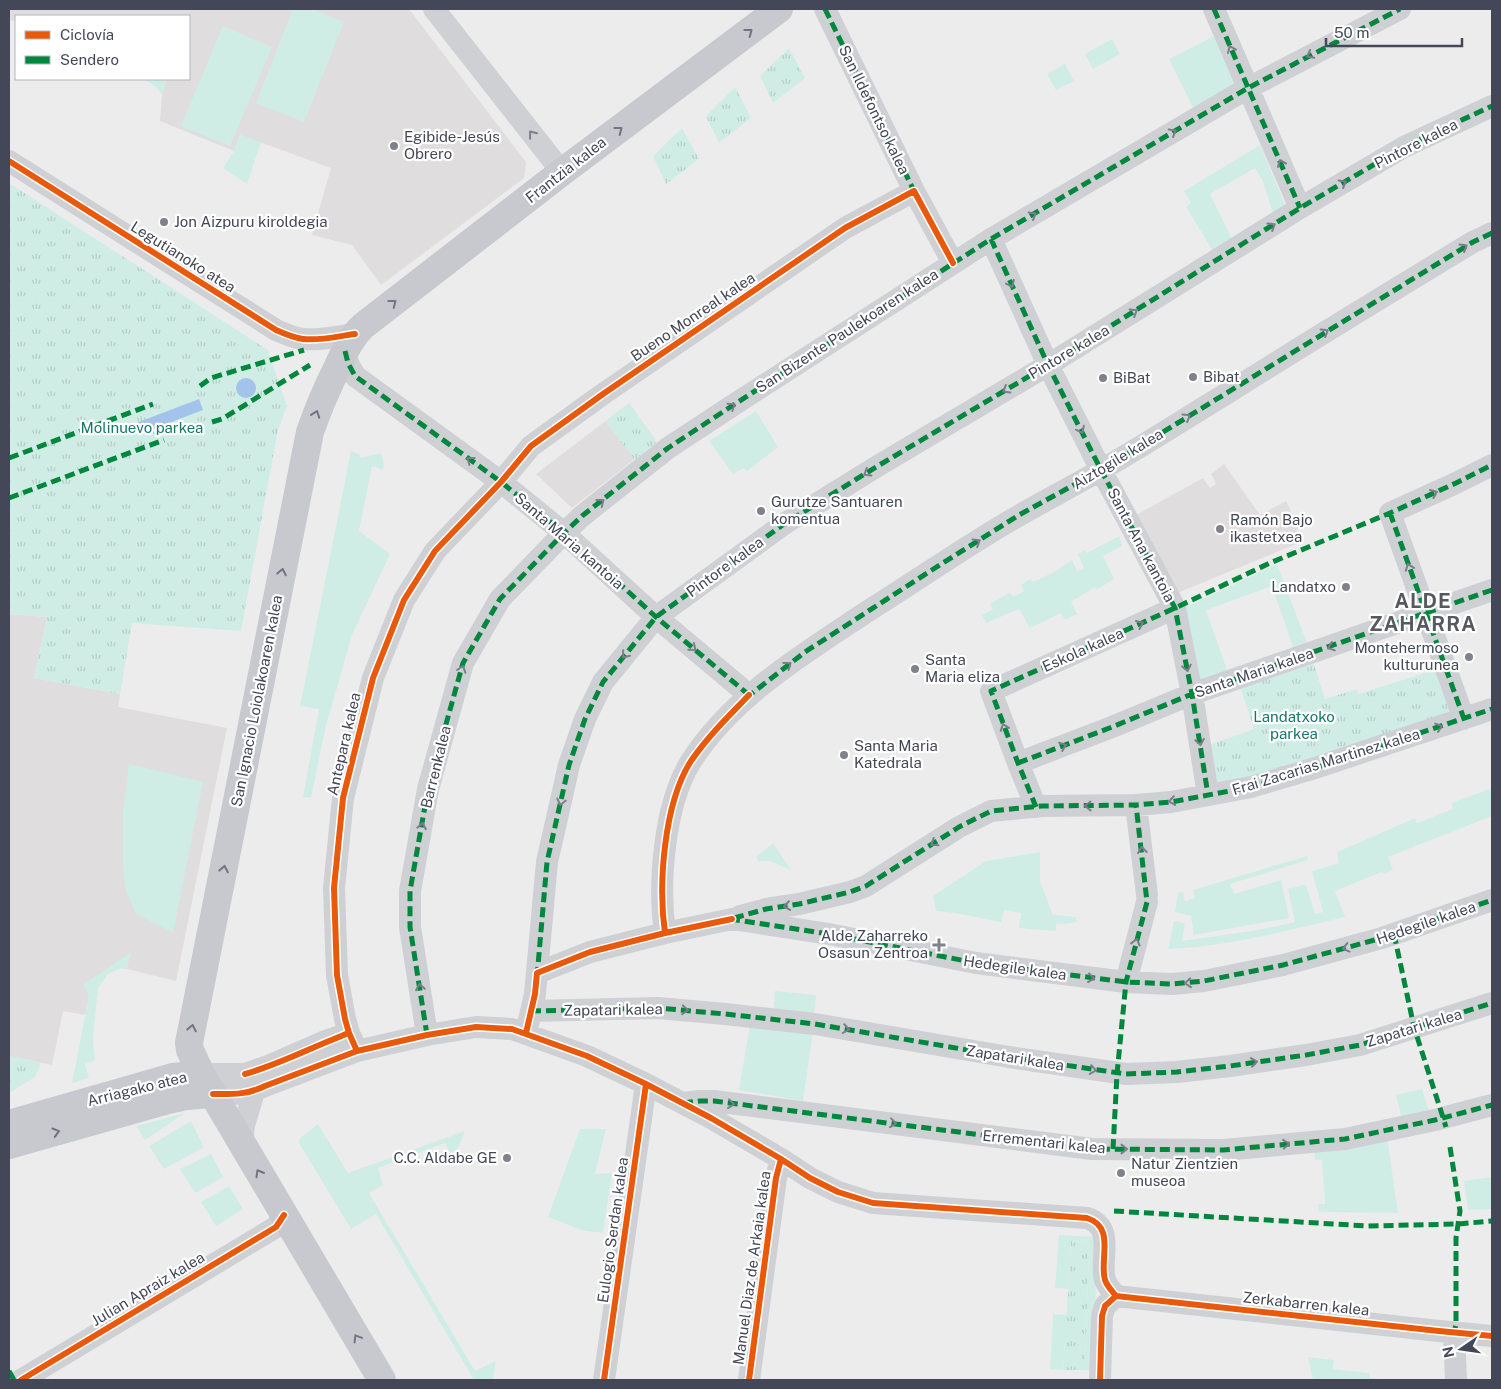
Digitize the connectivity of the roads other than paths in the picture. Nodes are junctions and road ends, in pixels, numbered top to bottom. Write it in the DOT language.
graph roads {
  1 [pos="434,9"];
  2 [pos="779,9"];
  3 [pos="825,9"];
  4 [pos="1215,9"];
  5 [pos="1400,9"];
  6 [pos="1248,88"];
  7 [pos="1492,106"];
  8 [pos="9,161"];
  9 [pos="562,172"];
  10 [pos="914,192"];
  11 [pos="1300,208"];
  12 [pos="1492,233"];
  13 [pos="991,239"];
  14 [pos="953,263"];
  15 [pos="350,342"];
  16 [pos="1048,365"];
  17 [pos="1492,465"];
  18 [pos="1101,470"];
  19 [pos="501,482"];
  20 [pos="564,533"];
  21 [pos="1492,590"];
  22 [pos="1174,608"];
  23 [pos="1426,613"];
  24 [pos="656,617"];
  25 [pos="1192,694"];
  26 [pos="750,695"];
  27 [pos="1492,708"];
  28 [pos="1464,719"];
  29 [pos="1018,763"];
  30 [pos="1208,795"];
  31 [pos="1136,805"];
  32 [pos="1036,807"];
  33 [pos="1492,900"];
  34 [pos="732,919"];
  35 [pos="664,933"];
  36 [pos="537,973"];
  37 [pos="1126,982"];
  38 [pos="1492,1003"];
  39 [pos="531,1011"];
  40 [pos="526,1033"];
  41 [pos="427,1035"];
  42 [pos="353,1042"];
  43 [pos="207,1084"];
  44 [pos="646,1084"];
  45 [pos="254,1092"];
  46 [pos="683,1103"];
  47 [pos="1492,1105"];
  48 [pos="9,1124"];
  49 [pos="242,1144"];
  50 [pos="9,1145"];
  51 [pos="781,1159"];
  52 [pos="284,1216"];
  53 [pos="1116,1296"];
  54 [pos="1454,1333"];
  55 [pos="1492,1336"];
  56 [pos="9,1371"];
  57 [pos="14,1380"];
  58 [pos="21,1380"];
  59 [pos="382,1380"];
  60 [pos="604,1380"];
  61 [pos="749,1380"];
  62 [pos="1100,1380"];
  63 [pos="1456,1380"];
  9 -- 1 [label="street, one-way"];
  9 -- 2 [label="main road, Frantzia kalea, one-way"];
  3 -- 10 [label="street, San Ildefontso kalea"];
  6 -- 4 [label="street, one-way"];
  5 -- 6 [label="street, San Bizente Paulekoaren kalea, one-way"];
  11 -- 6 [label="street, one-way"];
  13 -- 6 [label="street, San Bizente Paulekoaren kalea, one-way"];
  11 -- 7 [label="street, Pintore kalea, one-way"];
  8 -- 15 [label="street, Legutianoko atea"];
  15 -- 9 [label="main road, Frantzia kalea, one-way"];
  10 -- 14 [label="street, San Ildefontso kalea"];
  10 -- 19 [label="street, Bueno Monreal kalea"];
  16 -- 11 [label="street, Pintore kalea, one-way"];
  18 -- 12 [label="street, Aiztogile kalea, one-way"];
  13 -- 14 [label="street, San Bizente Paulekoaren kalea"];
  13 -- 16 [label="street, Santa Ana kantoia, one-way"];
  20 -- 14 [label="street, San Bizente Paulekoaren kalea, one-way"];
  19 -- 15 [label="street, Santa Maria kantoia, one-way"];
  43 -- 15 [label="main road, San Ignacio Loiolakoaren kalea, one-way"];
  16 -- 18 [label="street, Santa Ana kantoia, one-way"];
  16 -- 24 [label="street, Pintore kalea, one-way"];
  23 -- 17 [label="street, one-way"];
  18 -- 22 [label="street, Santa Ana kantoia"];
  26 -- 18 [label="street, Aiztogile kalea, one-way"];
  19 -- 20 [label="street, Santa Maria kantoia"];
  19 -- 42 [label="street, Antepara kalea"];
  20 -- 24 [label="street, Santa Maria kantoia"];
  41 -- 20 [label="street, Barrenkalea, one-way"];
  21 -- 23 [label="street, Santa Maria kalea"];
  22 -- 25 [label="street, Santa Ana kantoia, one-way"];
  29 -- 22 [label="street, Eskola kalea, one-way"];
  23 -- 25 [label="street, Santa Maria kalea, one-way"];
  23 -- 28 [label="street"];
  24 -- 26 [label="street, Santa Maria kantoia, one-way"];
  24 -- 36 [label="street, Pintore kalea, one-way"];
  29 -- 25 [label="street, Santa Maria kalea, one-way"];
  25 -- 30 [label="street, Santa Ana kantoia, one-way"];
  26 -- 35 [label="street, Aiztogile kalea"];
  27 -- 28 [label="street, Frai Zacarias Martinez kalea"];
  30 -- 28 [label="street, Frai Zacarias Martinez kalea, one-way"];
  29 -- 32 [label="street"];
  30 -- 31 [label="street, Frai Zacarias Martinez kalea, one-way"];
  31 -- 32 [label="street, Frai Zacarias Martinez kalea, one-way"];
  37 -- 31 [label="street, one-way"];
  32 -- 34 [label="street, Frai Zacarias Martinez kalea, one-way"];
  33 -- 37 [label="street, Hedegile kalea, one-way"];
  34 -- 35 [label="street, Hedegile kalea"];
  34 -- 37 [label="street, Hedegile kalea, one-way"];
  35 -- 36 [label="street, Hedegile kalea"];
  36 -- 39 [label="street, Pintore kalea"];
  39 -- 38 [label="street, Zapatari kalea, one-way"];
  39 -- 40 [label="street, Pintore kalea"];
  40 -- 41 [label="street, Arriagako atea"];
  40 -- 44 [label="street, Arriagako atea"];
  41 -- 42 [label="street, Arriagako atea"];
  42 -- 43 [label="street, Arriagako atea"];
  42 -- 45 [label="street, Arriagako atea"];
  43 -- 45 [label="street, Arriagako atea"];
  43 -- 48 [label="main road, Arriagako atea"];
  43 -- 49 [label="main road, San Ignacio Loiolakoaren kalea"];
  50 -- 43 [label="main road, Arriagako atea, one-way"];
  44 -- 46 [label="street, Arriagako atea"];
  44 -- 60 [label="street, Eulogio Serdan kalea"];
  45 -- 49 [label="street"];
  46 -- 47 [label="street, Errementari kalea, one-way"];
  46 -- 51 [label="street, Arriagako atea"];
  52 -- 49 [label="main road, San Ignacio Loiolakoaren kalea, one-way"];
  51 -- 53 [label="street, Arriagako atea"];
  51 -- 61 [label="street, Manuel Diaz de Arkaia kalea"];
  52 -- 58 [label="street, Julian Apraiz kalea"];
  59 -- 52 [label="main road, San Ignacio Loiolakoaren kalea, one-way"];
  53 -- 54 [label="street, Zerkabarren kalea"];
  53 -- 62 [label="street"];
  54 -- 55 [label="street, Zerkabarren kalea"];
  54 -- 63 [label="street"];
  56 -- 57 [label="street"];
}
